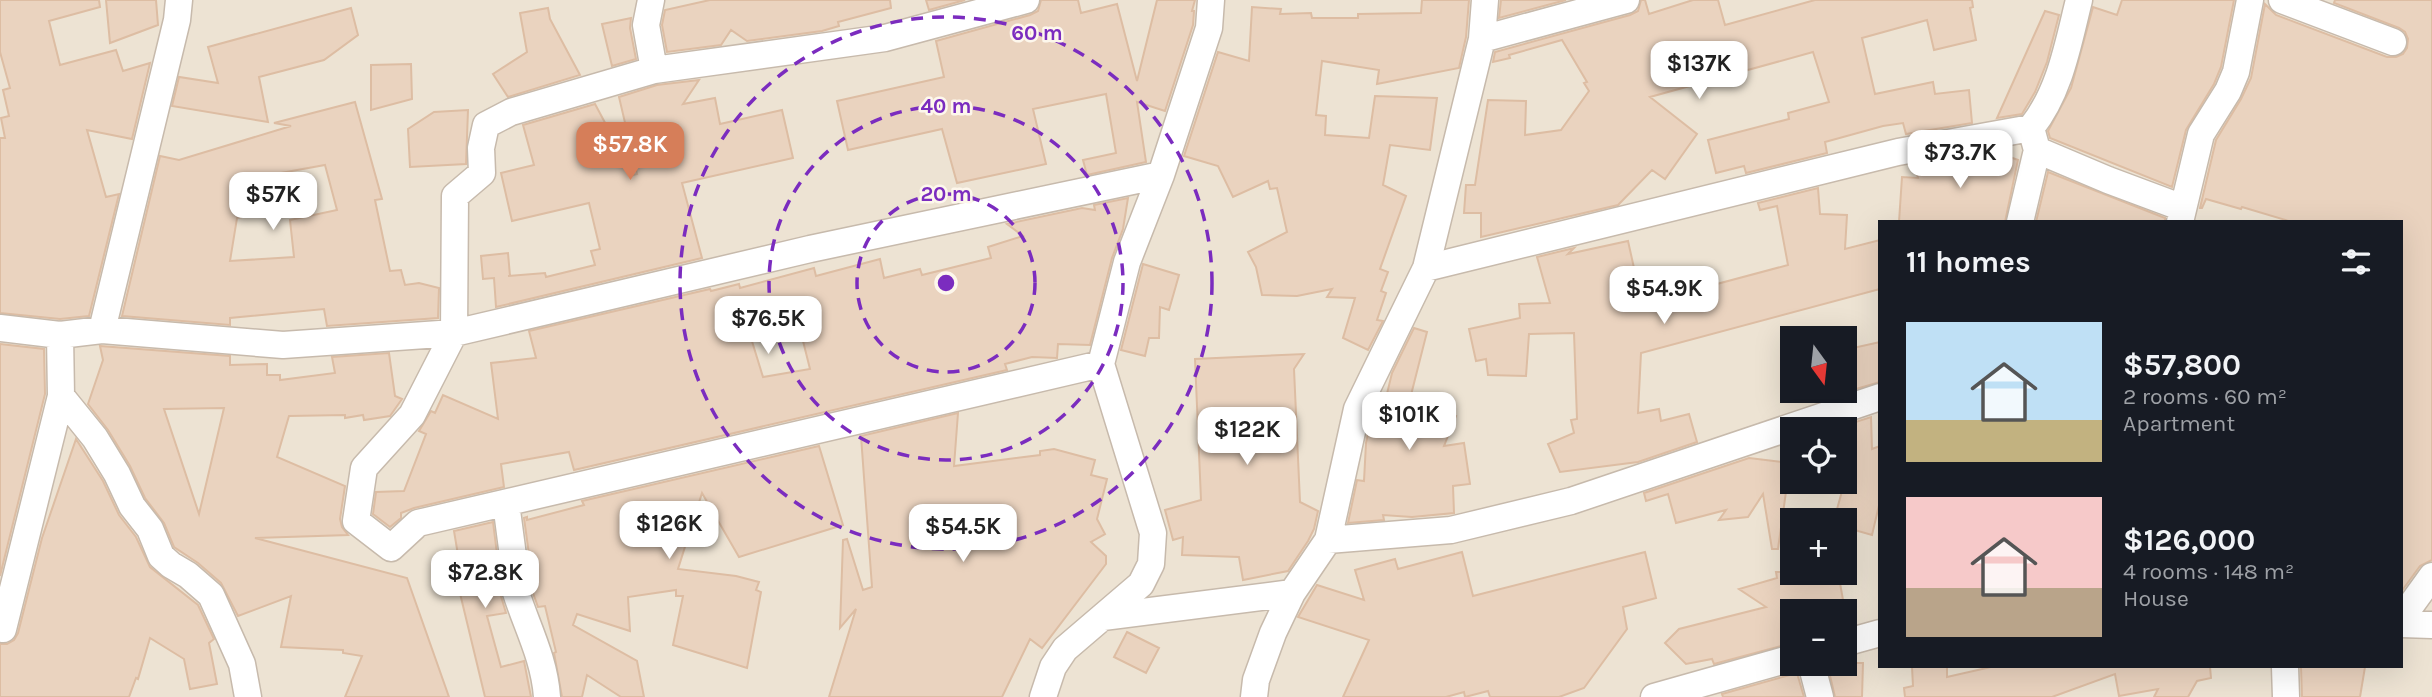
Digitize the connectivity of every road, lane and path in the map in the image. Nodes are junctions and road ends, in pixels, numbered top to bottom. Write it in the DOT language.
graph roads {
  1 [pos="179,0"];
  2 [pos="651,0"];
  3 [pos="1026,0"];
  4 [pos="1211,0"];
  5 [pos="1485,0"];
  6 [pos="1626,0"];
  7 [pos="2079,0"];
  8 [pos="2250,0"];
  9 [pos="2282,0"];
  10 [pos="1482,39"];
  11 [pos="2393,42"];
  12 [pos="654,70"];
  13 [pos="2034,139"];
  14 [pos="1161,174"];
  15 [pos="2181,215"];
  16 [pos="2020,220"];
  17 [pos="1426,268"];
  18 [pos="0,328"];
  19 [pos="102,330"];
  20 [pos="454,333"];
  21 [pos="60,335"];
  22 [pos="1101,364"];
  23 [pos="61,396"];
  24 [pos="1878,398"];
  25 [pos="506,503"];
  26 [pos="1328,540"];
  27 [pos="2432,576"];
  28 [pos="1292,593"];
  29 [pos="1104,617"];
  30 [pos="2403,619"];
  31 [pos="2403,622"];
  32 [pos="2432,625"];
  33 [pos="2,629"];
  34 [pos="1878,634"];
  35 [pos="1857,639"];
  36 [pos="1780,661"];
  37 [pos="2285,668"];
  38 [pos="1814,676"];
  39 [pos="248,697"];
  40 [pos="547,697"];
  41 [pos="1043,697"];
  42 [pos="1254,697"];
  43 [pos="1654,697"];
  44 [pos="1820,697"];
  45 [pos="2286,697"];
  1 -- 19 [label="street"];
  2 -- 12 [label="street"];
  3 -- 12 [label="street"];
  4 -- 14 [label="street"];
  5 -- 10 [label="street"];
  6 -- 10 [label="street"];
  7 -- 13 [label="street"];
  8 -- 15 [label="street"];
  9 -- 11 [label="street"];
  10 -- 17 [label="street"];
  12 -- 20 [label="street"];
  13 -- 15 [label="street"];
  13 -- 16 [label="street"];
  13 -- 17 [label="street"];
  14 -- 20 [label="street"];
  14 -- 22 [label="street"];
  17 -- 26 [label="street"];
  18 -- 21 [label="street"];
  19 -- 20 [label="street"];
  19 -- 21 [label="street"];
  20 -- 25 [label="street"];
  21 -- 23 [label="street"];
  22 -- 25 [label="street"];
  22 -- 29 [label="street"];
  23 -- 33 [label="street"];
  23 -- 39 [label="street"];
  24 -- 26 [label="street"];
  25 -- 40 [label="street"];
  26 -- 28 [label="street"];
  27 -- 30 [label="street"];
  28 -- 29 [label="street"];
  28 -- 42 [label="street"];
  29 -- 41 [label="street"];
  31 -- 32 [label="street"];
  34 -- 35 [label="street"];
  36 -- 43 [label="street"];
  37 -- 45 [label="street"];
  38 -- 44 [label="street"];
}
